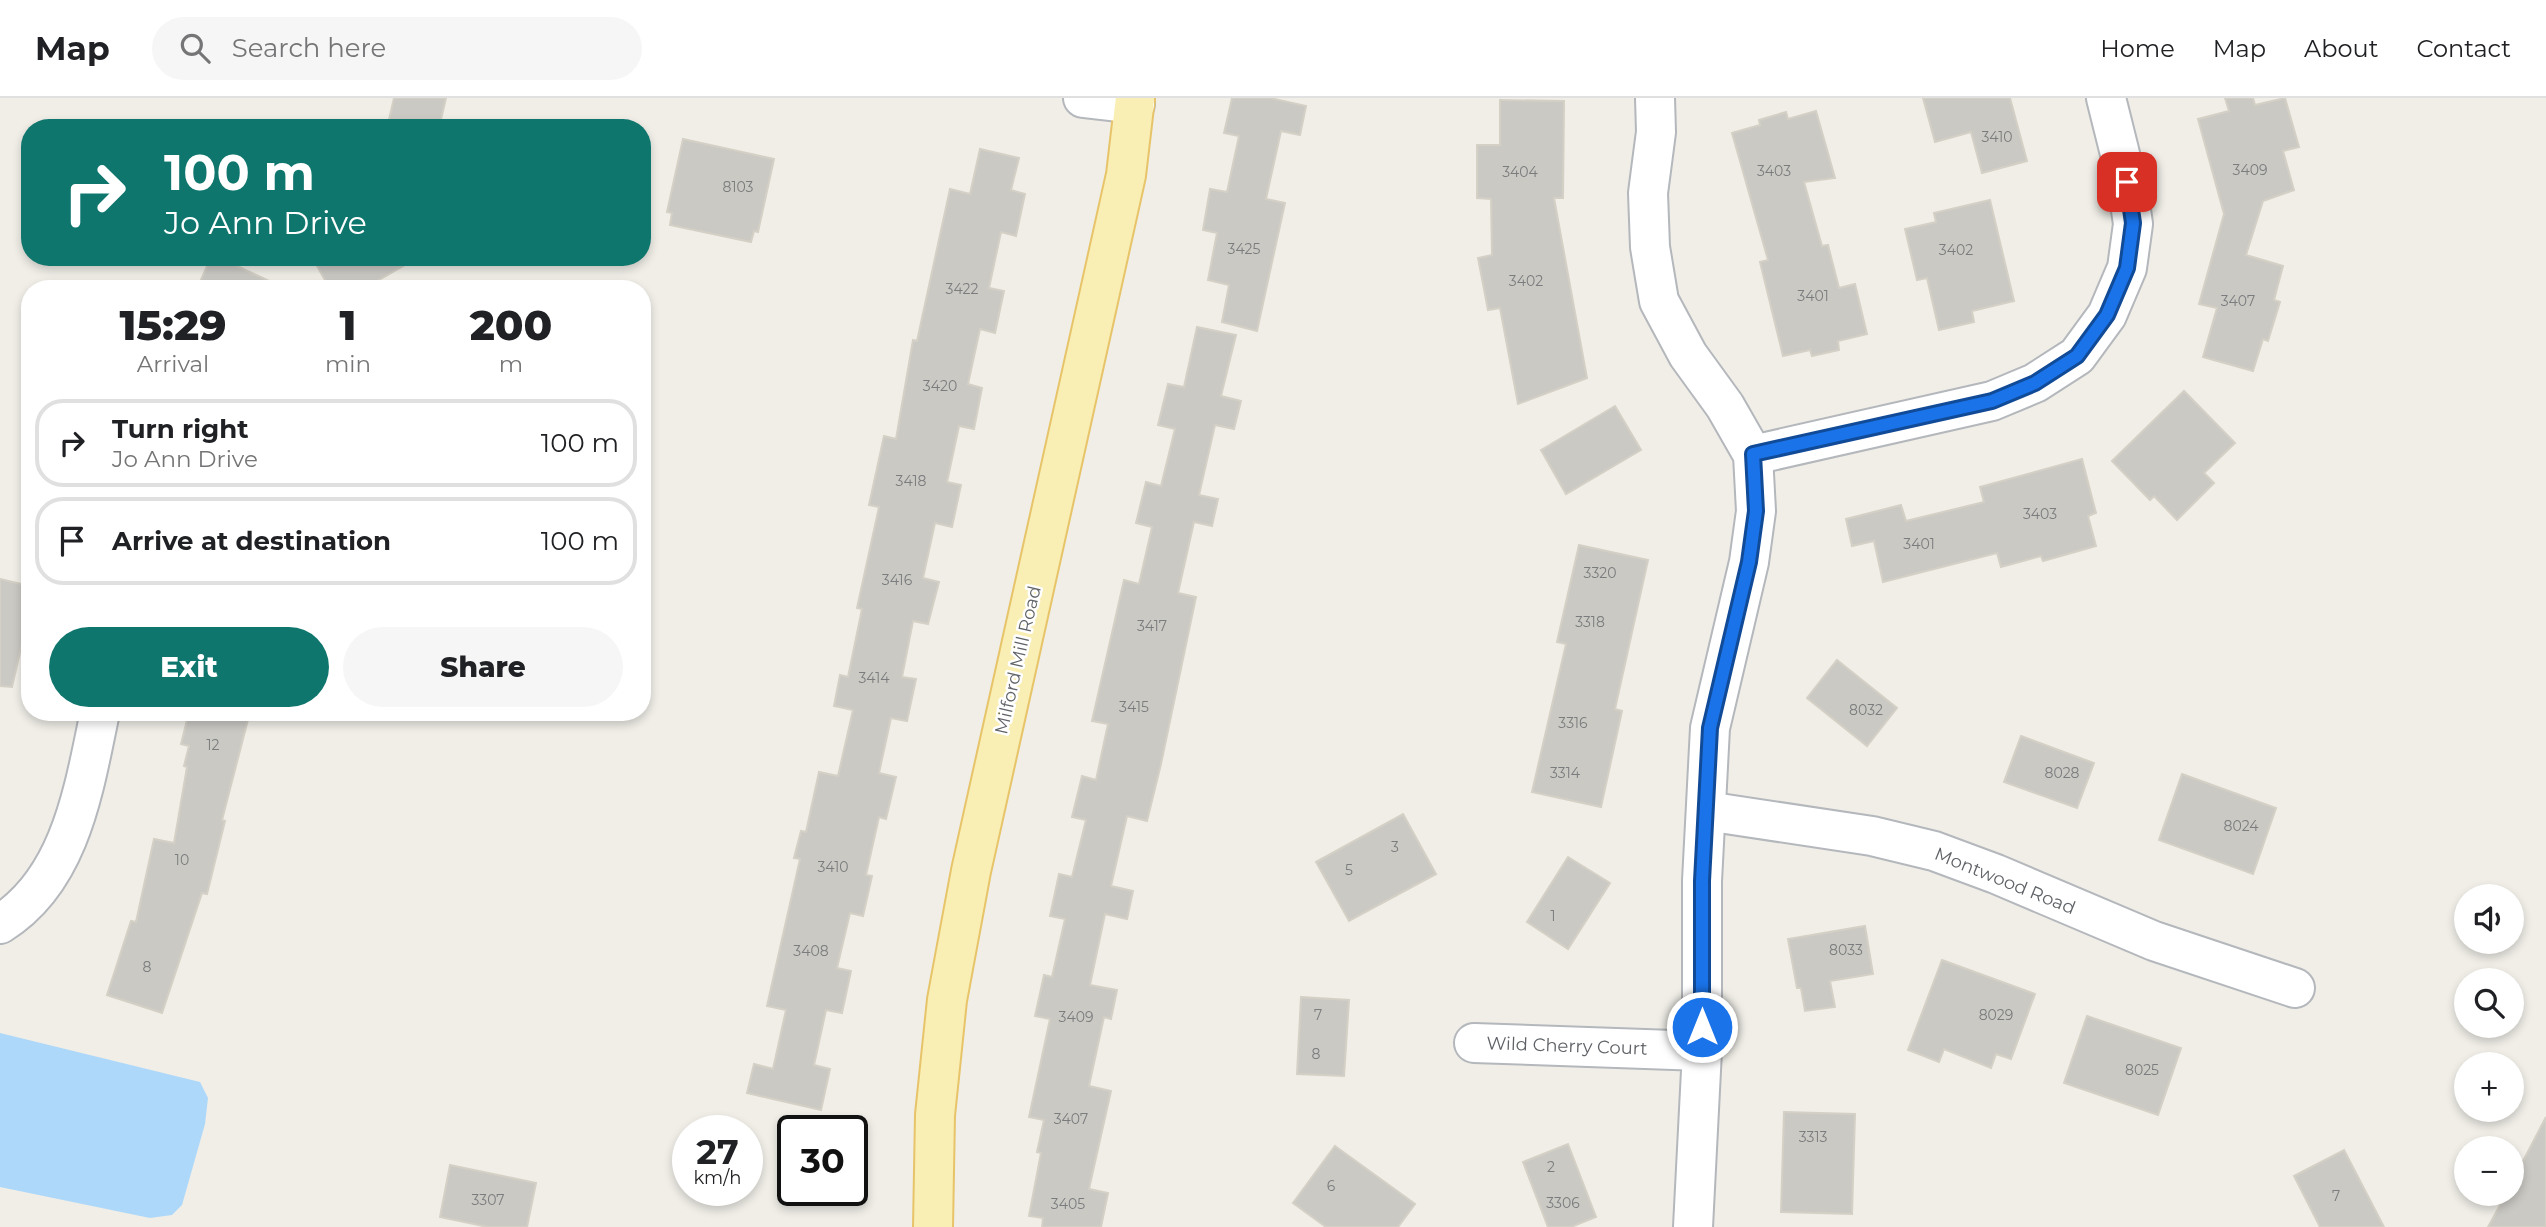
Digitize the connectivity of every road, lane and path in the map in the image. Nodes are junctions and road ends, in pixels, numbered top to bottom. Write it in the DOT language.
graph roads {
  1 [pos="1083,98"];
  2 [pos="1654,98"];
  3 [pos="2106,98"];
  4 [pos="1135,101"];
  5 [pos="1753,454"];
  6 [pos="98,721"];
  7 [pos="1706,811"];
  8 [pos="0,924"];
  9 [pos="2295,988"];
  10 [pos="1474,1043"];
  11 [pos="1702,1051"];
  12 [pos="933,1227"];
  13 [pos="1693,1227"];
  1 -- 4 [label="street"];
  2 -- 5 [label="street"];
  3 -- 5 [label="street"];
  4 -- 12 [label="main road, Milford Mill Road"];
  5 -- 7 [label="street"];
  6 -- 8 [label="street"];
  7 -- 9 [label="street, Montwood Road"];
  7 -- 11 [label="street"];
  10 -- 11 [label="street, Wild Cherry Court"];
  11 -- 13 [label="street"];
}
